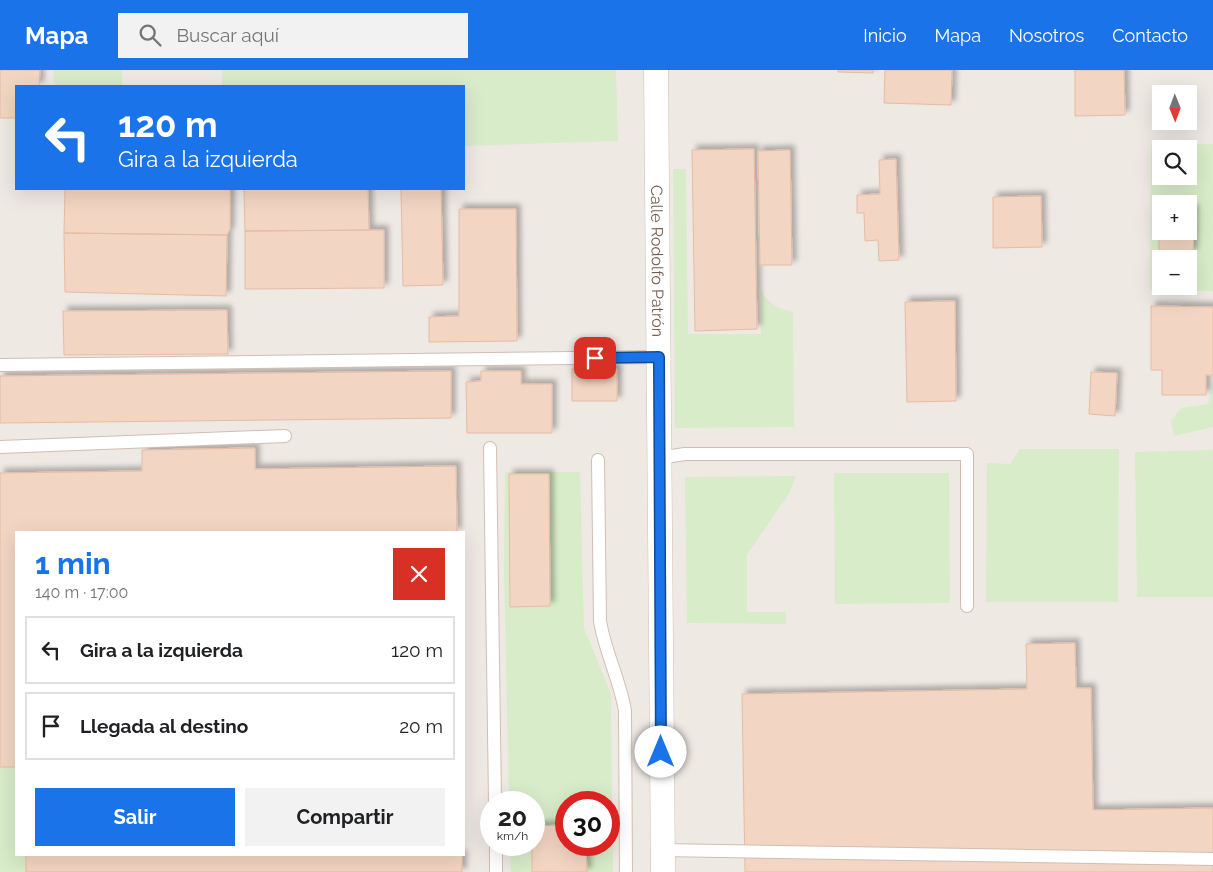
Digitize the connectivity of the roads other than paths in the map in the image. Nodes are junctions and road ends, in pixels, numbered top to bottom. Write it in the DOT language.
graph roads {
  1 [pos="656,70"];
  2 [pos="659,357"];
  3 [pos="0,365"];
  4 [pos="285,436"];
  5 [pos="0,447"];
  6 [pos="490,448"];
  7 [pos="659,458"];
  8 [pos="598,460"];
  9 [pos="968,606"];
  10 [pos="495,791"];
  11 [pos="496,856"];
  12 [pos="1213,859"];
  13 [pos="662,861"];
  14 [pos="496,872"];
  15 [pos="626,872"];
  1 -- 2 [label="street, Calle Rodolfo Patrón"];
  2 -- 3 [label="lane"];
  2 -- 7 [label="street, Calle Rodolfo Patrón"];
  4 -- 5 [label="lane"];
  6 -- 10 [label="lane"];
  7 -- 9 [label="lane"];
  7 -- 13 [label="street, Calle Rodolfo Patrón"];
  8 -- 15 [label="lane"];
  11 -- 14 [label="lane"];
  12 -- 13 [label="lane"];
}
